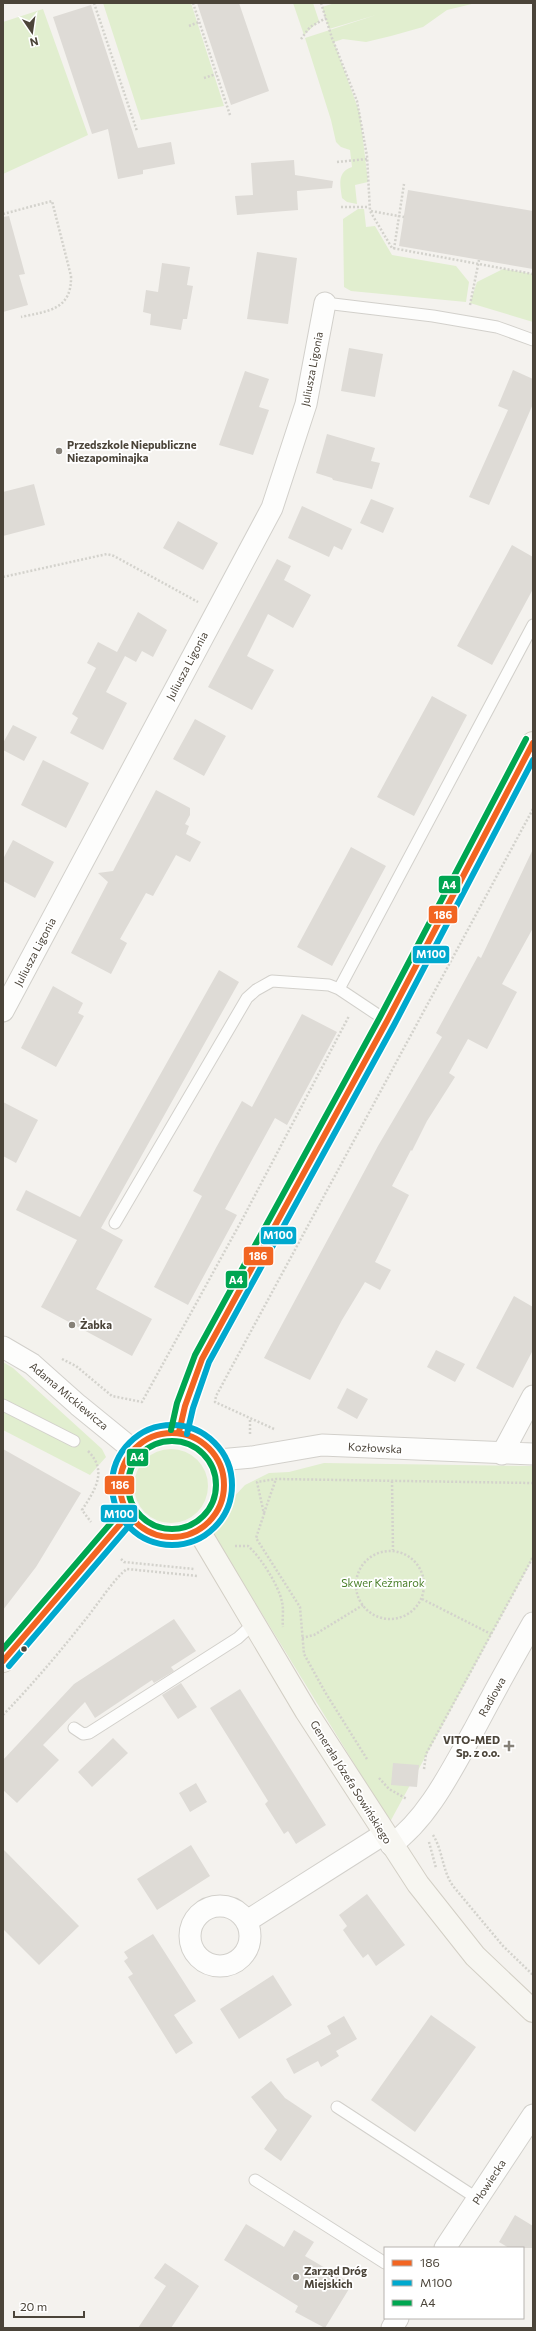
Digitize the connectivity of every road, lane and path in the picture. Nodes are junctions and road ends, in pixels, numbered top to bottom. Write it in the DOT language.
graph roads {
  1 [pos="94,3"];
  2 [pos="193,3"];
  3 [pos="321,3"];
  4 [pos="326,18"];
  5 [pos="199,22"];
  6 [pos="189,26"];
  7 [pos="301,38"];
  8 [pos="216,74"];
  9 [pos="204,78"];
  10 [pos="230,115"];
  11 [pos="137,131"];
  12 [pos="367,159"];
  13 [pos="337,162"];
  14 [pos="404,184"];
  15 [pos="341,207"];
  16 [pos="369,207"];
  17 [pos="370,211"];
  18 [pos="3,214"];
  19 [pos="399,216"];
  20 [pos="404,217"];
  21 [pos="394,248"];
  22 [pos="479,260"];
  23 [pos="478,265"];
  24 [pos="533,274"];
  25 [pos="325,303"];
  26 [pos="469,310"];
  27 [pos="21,317"];
  28 [pos="533,340"];
  29 [pos="3,577"];
  30 [pos="201,603"];
  31 [pos="533,625"];
  32 [pos="533,743"];
  33 [pos="533,809"];
  34 [pos="339,989"];
  35 [pos="356,1002"];
  36 [pos="3,1011"];
  37 [pos="387,1020"];
  38 [pos="115,1223"];
  39 [pos="3,1347"];
  40 [pos="56,1356"];
  41 [pos="533,1396"];
  42 [pos="3,1405"];
  43 [pos="250,1419"];
  44 [pos="281,1429"];
  45 [pos="179,1432"];
  46 [pos="249,1439"];
  47 [pos="74,1441"];
  48 [pos="132,1449"];
  49 [pos="502,1454"];
  50 [pos="533,1454"];
  51 [pos="219,1460"];
  52 [pos="276,1479"];
  53 [pos="392,1481"];
  54 [pos="533,1483"];
  55 [pos="264,1514"];
  56 [pos="128,1515"];
  57 [pos="199,1531"];
  58 [pos="106,1541"];
  59 [pos="393,1550"];
  60 [pos="216,1557"];
  61 [pos="533,1557"];
  62 [pos="202,1582"];
  63 [pos="422,1599"];
  64 [pos="363,1605"];
  65 [pos="254,1623"];
  66 [pos="533,1623"];
  67 [pos="287,1633"];
  68 [pos="491,1634"];
  69 [pos="302,1638"];
  70 [pos="3,1661"];
  71 [pos="3,1715"];
  72 [pos="74,1728"];
  73 [pos="371,1766"];
  74 [pos="375,1772"];
  75 [pos="424,1774"];
  76 [pos="411,1801"];
  77 [pos="425,1828"];
  78 [pos="388,1840"];
  79 [pos="436,1869"];
  80 [pos="247,1921"];
  81 [pos="533,1974"];
  82 [pos="533,2011"];
  83 [pos="337,2107"];
  84 [pos="533,2115"];
  85 [pos="255,2180"];
  86 [pos="478,2199"];
  87 [pos="446,2247"];
  88 [pos="384,2262"];
  89 [pos="397,2319"];
  90 [pos="392,2328"];
  1 -- 11 [label="path"];
  2 -- 5 [label="path"];
  3 -- 4 [label="path"];
  4 -- 7 [label="path"];
  4 -- 12 [label="path"];
  5 -- 6 [label="path"];
  5 -- 8 [label="path"];
  8 -- 9 [label="path"];
  8 -- 10 [label="path"];
  12 -- 13 [label="path"];
  12 -- 16 [label="path"];
  14 -- 19 [label="path"];
  15 -- 16 [label="path"];
  16 -- 17 [label="path"];
  17 -- 19 [label="path"];
  17 -- 21 [label="path"];
  18 -- 27 [label="path"];
  19 -- 20 [label="path"];
  19 -- 21 [label="path"];
  21 -- 23 [label="path"];
  22 -- 23 [label="path"];
  23 -- 24 [label="path"];
  23 -- 26 [label="path"];
  25 -- 28 [label="lane"];
  25 -- 36 [label="street, Juliusza Ligonia"];
  29 -- 30 [label="path"];
  31 -- 34 [label="lane"];
  32 -- 37 [label="street"];
  33 -- 43 [label="path"];
  34 -- 35 [label="lane"];
  34 -- 38 [label="lane"];
  35 -- 37 [label="lane"];
  35 -- 40 [label="path"];
  37 -- 45 [label="street"];
  39 -- 48 [label="street, Adama Mickiewicza"];
  41 -- 49 [label="street"];
  42 -- 47 [label="lane"];
  43 -- 44 [label="path"];
  43 -- 46 [label="path"];
  45 -- 48 [label="street"];
  45 -- 51 [label="street"];
  47 -- 58 [label="path"];
  48 -- 56 [label="street"];
  49 -- 50 [label="street, Kozłowska"];
  49 -- 51 [label="street, Kozłowska"];
  51 -- 57 [label="street"];
  52 -- 53 [label="path"];
  52 -- 55 [label="path"];
  52 -- 55 [label="path"];
  53 -- 54 [label="path"];
  53 -- 59 [label="path"];
  55 -- 69 [label="path"];
  56 -- 57 [label="street"];
  56 -- 58 [label="street"];
  57 -- 60 [label="street, Generała Józefa Sowińskiego"];
  58 -- 60 [label="path"];
  58 -- 70 [label="street"];
  59 -- 63 [label="path"];
  59 -- 64 [label="path"];
  60 -- 65 [label="street, Generała Józefa Sowińskiego"];
  60 -- 67 [label="path"];
  61 -- 68 [label="path"];
  62 -- 71 [label="path"];
  63 -- 64 [label="path"];
  63 -- 68 [label="path"];
  64 -- 69 [label="path"];
  65 -- 72 [label="lane"];
  65 -- 78 [label="street, Generała Józefa Sowińskiego"];
  66 -- 77 [label="street, Radiowa"];
  68 -- 75 [label="path"];
  69 -- 73 [label="path"];
  74 -- 76 [label="path"];
  77 -- 78 [label="street, Radiowa"];
  77 -- 79 [label="path"];
  77 -- 81 [label="path"];
  78 -- 80 [label="street, Radiowa"];
  78 -- 82 [label="street, Generała Józefa Sowińskiego"];
  83 -- 86 [label="lane"];
  84 -- 86 [label="street, Płowiecka"];
  85 -- 88 [label="lane"];
  86 -- 87 [label="street, Płowiecka"];
  89 -- 90 [label="street"];
}
